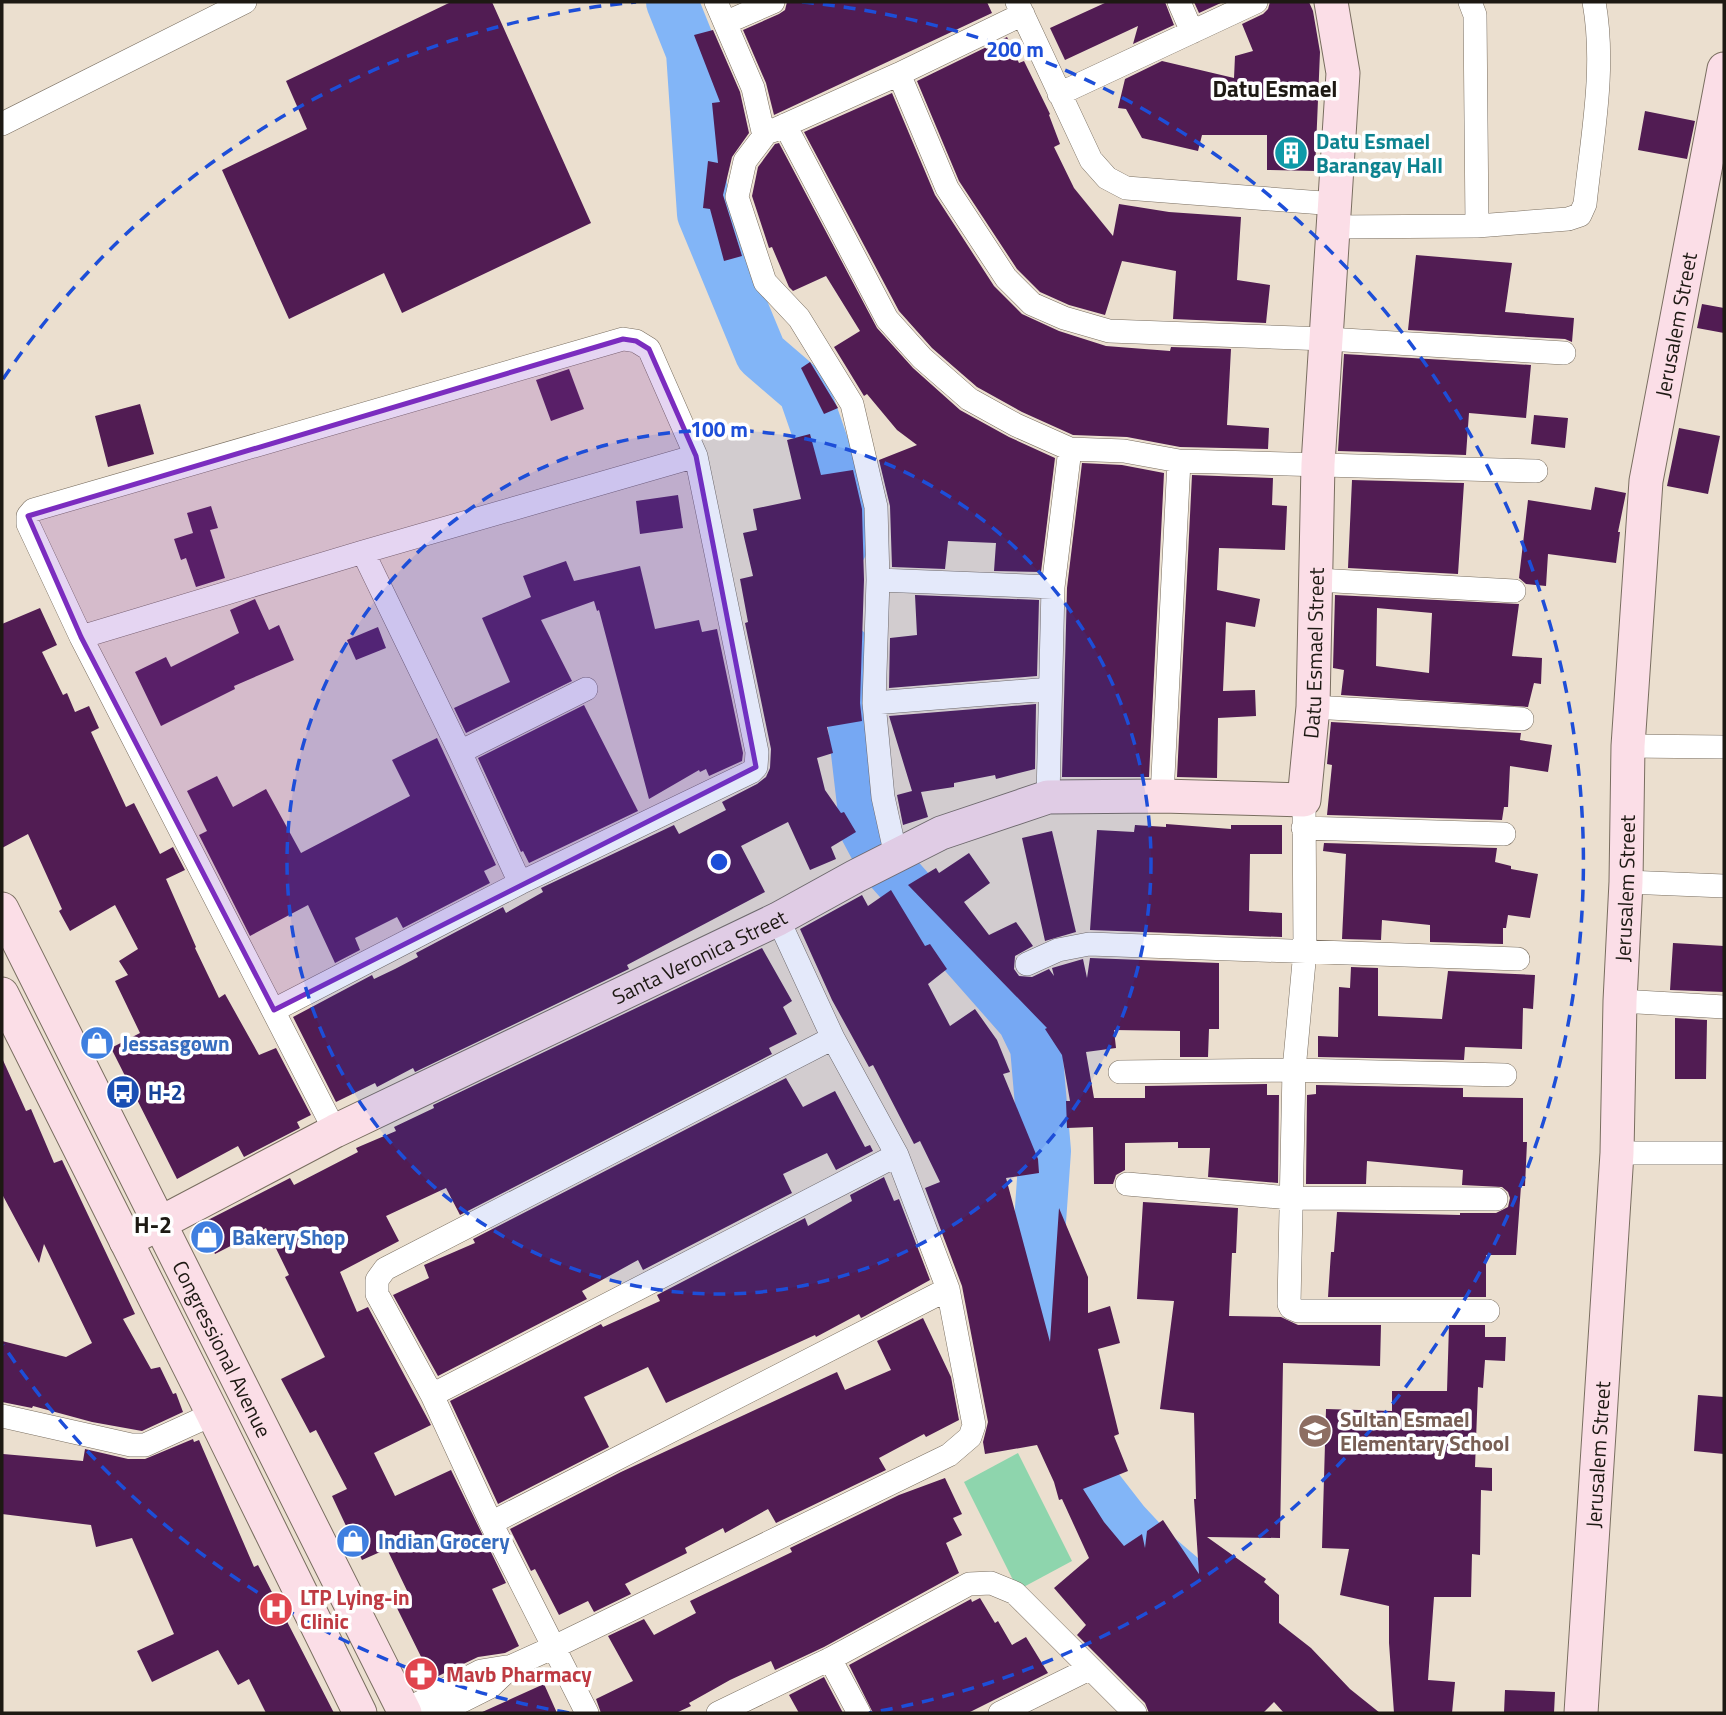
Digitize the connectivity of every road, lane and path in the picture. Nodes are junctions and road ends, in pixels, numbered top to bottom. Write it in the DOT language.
graph roads {
  1 [pos="245,2"];
  2 [pos="773,2"];
  3 [pos="1179,2"];
  4 [pos="1256,2"];
  5 [pos="1332,2"];
  6 [pos="1470,2"];
  7 [pos="1594,2"];
  8 [pos="1020,8"];
  9 [pos="722,12"];
  10 [pos="1192,32"];
  11 [pos="1724,69"];
  12 [pos="899,74"];
  13 [pos="1059,94"];
  14 [pos="2,124"];
  15 [pos="774,130"];
  16 [pos="1336,215"];
  17 [pos="1477,226"];
  18 [pos="1326,340"];
  19 [pos="1564,353"];
  20 [pos="1070,449"];
  21 [pos="696,456"];
  22 [pos="1179,461"];
  23 [pos="1318,464"];
  24 [pos="1536,471"];
  25 [pos="363,552"];
  26 [pos="878,580"];
  27 [pos="1317,580"];
  28 [pos="1053,587"];
  29 [pos="1514,591"];
  30 [pos="81,637"];
  31 [pos="586,688"];
  32 [pos="1050,689"];
  33 [pos="874,703"];
  34 [pos="1313,707"];
  35 [pos="1522,719"];
  36 [pos="1628,746"];
  37 [pos="1724,747"];
  38 [pos="460,752"];
  39 [pos="1162,796"];
  40 [pos="1048,797"];
  41 [pos="1303,814"];
  42 [pos="1504,834"];
  43 [pos="892,858"];
  44 [pos="520,883"];
  45 [pos="1626,883"];
  46 [pos="1724,886"];
  47 [pos="2,909"];
  48 [pos="778,919"];
  49 [pos="1305,951"];
  50 [pos="1518,958"];
  51 [pos="1027,964"];
  52 [pos="2,994"];
  53 [pos="1620,1001"];
  54 [pos="1724,1007"];
  55 [pos="274,1010"];
  56 [pos="833,1038"];
  57 [pos="1294,1070"];
  58 [pos="1120,1072"];
  59 [pos="1505,1075"];
  60 [pos="335,1131"];
  61 [pos="1617,1153"];
  62 [pos="1724,1153"];
  63 [pos="897,1155"];
  64 [pos="1127,1184"];
  65 [pos="1291,1198"];
  66 [pos="1496,1199"];
  67 [pos="161,1223"];
  68 [pos="126,1241"];
  69 [pos="948,1289"];
  70 [pos="1488,1311"];
  71 [pos="432,1395"];
  72 [pos="214,1414"];
  73 [pos="2,1416"];
  74 [pos="491,1523"];
  75 [pos="552,1648"];
  76 [pos="830,1659"];
  77 [pos="512,1666"];
  78 [pos="1089,1669"];
  79 [pos="360,1713"];
  80 [pos="403,1713"];
  81 [pos="438,1713"];
  82 [pos="587,1713"];
  83 [pos="718,1713"];
  84 [pos="859,1713"];
  85 [pos="999,1713"];
  86 [pos="1135,1713"];
  87 [pos="1581,1713"];
  1 -- 14 [label="street"];
  2 -- 9 [label="street"];
  3 -- 10 [label="street"];
  4 -- 10 [label="street"];
  5 -- 16 [label="street, Datu Esmael Street"];
  6 -- 17 [label="street"];
  7 -- 17 [label="street"];
  8 -- 12 [label="street"];
  8 -- 13 [label="street"];
  9 -- 15 [label="street"];
  10 -- 13 [label="street"];
  11 -- 36 [label="street, Jerusalem Street"];
  12 -- 15 [label="street"];
  12 -- 18 [label="street"];
  13 -- 16 [label="street"];
  15 -- 20 [label="street"];
  15 -- 26 [label="street"];
  16 -- 17 [label="street"];
  16 -- 18 [label="street, Datu Esmael Street"];
  18 -- 19 [label="street"];
  18 -- 23 [label="street, Datu Esmael Street"];
  20 -- 22 [label="street"];
  20 -- 28 [label="street"];
  21 -- 25 [label="street"];
  21 -- 30 [label="street"];
  21 -- 44 [label="street"];
  22 -- 23 [label="street"];
  22 -- 39 [label="street"];
  23 -- 24 [label="street"];
  23 -- 27 [label="street, Datu Esmael Street"];
  25 -- 30 [label="street"];
  25 -- 38 [label="street"];
  26 -- 28 [label="street"];
  26 -- 33 [label="street"];
  27 -- 29 [label="street"];
  27 -- 34 [label="street, Datu Esmael Street"];
  28 -- 32 [label="street"];
  30 -- 55 [label="street"];
  31 -- 38 [label="street"];
  32 -- 33 [label="street"];
  32 -- 40 [label="street"];
  33 -- 43 [label="street"];
  34 -- 35 [label="street"];
  34 -- 41 [label="street, Datu Esmael Street"];
  36 -- 37 [label="street"];
  36 -- 45 [label="street, Jerusalem Street"];
  38 -- 44 [label="street"];
  39 -- 40 [label="street, Santa Veronica Street"];
  39 -- 41 [label="street, Santa Veronica Street"];
  40 -- 43 [label="street, Santa Veronica Street"];
  41 -- 42 [label="street"];
  41 -- 49 [label="street, Datu Esmael Street"];
  43 -- 48 [label="street, Santa Veronica Street"];
  44 -- 55 [label="street"];
  45 -- 46 [label="street"];
  45 -- 53 [label="street, Jerusalem Street"];
  47 -- 67 [label="street, Congressional Avenue"];
  48 -- 56 [label="street"];
  48 -- 60 [label="street, Santa Veronica Street"];
  49 -- 50 [label="street"];
  49 -- 51 [label="street"];
  49 -- 57 [label="street, Datu Esmael Street"];
  52 -- 68 [label="street, Congressional Avenue"];
  53 -- 54 [label="street"];
  53 -- 61 [label="street, Jerusalem Street"];
  55 -- 60 [label="street"];
  56 -- 63 [label="street"];
  56 -- 71 [label="street"];
  57 -- 58 [label="street"];
  57 -- 59 [label="street"];
  57 -- 65 [label="street, Datu Esmael Street"];
  60 -- 67 [label="street, Santa Veronica Street"];
  61 -- 62 [label="street"];
  61 -- 87 [label="street, Jerusalem Street"];
  63 -- 69 [label="street"];
  63 -- 71 [label="street"];
  64 -- 65 [label="street"];
  65 -- 66 [label="street"];
  65 -- 70 [label="street, Datu Esmael Street"];
  67 -- 68 [label="street, Santa Veronica Street"];
  67 -- 80 [label="street, Congressional Avenue"];
  68 -- 72 [label="street, Congressional Avenue"];
  69 -- 74 [label="street"];
  69 -- 75 [label="street"];
  71 -- 74 [label="street"];
  72 -- 73 [label="street"];
  72 -- 79 [label="street, Congressional Avenue"];
  74 -- 75 [label="street"];
  75 -- 77 [label="street"];
  75 -- 82 [label="street"];
  76 -- 78 [label="street"];
  76 -- 83 [label="street"];
  76 -- 84 [label="street"];
  77 -- 80 [label="street"];
  77 -- 81 [label="street"];
  78 -- 85 [label="street"];
  78 -- 86 [label="street"];
}
